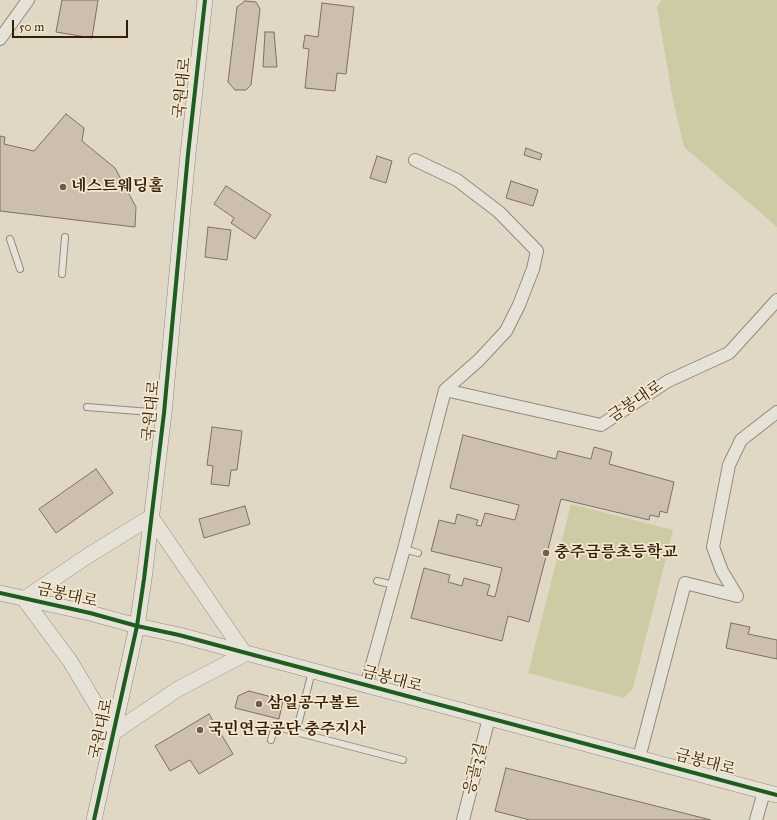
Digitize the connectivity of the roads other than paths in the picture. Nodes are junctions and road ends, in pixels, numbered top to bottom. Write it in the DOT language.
graph roads {
  1 [pos="28,0"];
  2 [pos="205,0"];
  3 [pos="0,39"];
  4 [pos="414,160"];
  5 [pos="65,237"];
  6 [pos="10,239"];
  7 [pos="20,269"];
  8 [pos="62,274"];
  9 [pos="777,300"];
  10 [pos="445,390"];
  11 [pos="87,407"];
  12 [pos="777,412"];
  13 [pos="164,413"];
  14 [pos="151,517"];
  15 [pos="404,549"];
  16 [pos="418,553"];
  17 [pos="377,581"];
  18 [pos="394,585"];
  19 [pos="0,593"];
  20 [pos="24,599"];
  21 [pos="137,626"];
  22 [pos="245,654"];
  23 [pos="312,672"];
  24 [pos="366,686"];
  25 [pos="489,718"];
  26 [pos="296,732"];
  27 [pos="114,733"];
  28 [pos="271,740"];
  29 [pos="639,758"];
  30 [pos="403,760"];
  31 [pos="770,794"];
  32 [pos="94,820"];
  33 [pos="463,820"];
  34 [pos="756,820"];
  1 -- 3 [label="street"];
  2 -- 13 [label="street, 국원대로"];
  4 -- 10 [label="street"];
  5 -- 8 [label="lane"];
  6 -- 7 [label="lane"];
  9 -- 10 [label="street, 금봉대로"];
  10 -- 15 [label="street, 금봉대로"];
  11 -- 13 [label="lane"];
  12 -- 29 [label="street"];
  13 -- 14 [label="street, 국원대로"];
  14 -- 20 [label="street"];
  14 -- 21 [label="street, 국원대로"];
  14 -- 22 [label="street"];
  15 -- 16 [label="lane"];
  15 -- 18 [label="street, 금봉대로"];
  17 -- 18 [label="lane"];
  18 -- 24 [label="street, 금봉대로"];
  19 -- 20 [label="street, 금봉대로"];
  20 -- 21 [label="street, 금봉대로"];
  20 -- 27 [label="street"];
  21 -- 22 [label="street, 금봉대로"];
  21 -- 27 [label="street, 국원대로"];
  22 -- 23 [label="street, 금봉대로"];
  22 -- 27 [label="street"];
  23 -- 24 [label="street, 금봉대로"];
  23 -- 26 [label="lane"];
  24 -- 25 [label="street, 금봉대로"];
  25 -- 29 [label="street, 금봉대로"];
  25 -- 33 [label="street, 응골3길"];
  26 -- 28 [label="lane"];
  26 -- 30 [label="lane"];
  27 -- 32 [label="street, 국원대로"];
  29 -- 31 [label="street, 금봉대로"];
  31 -- 34 [label="street"];
}
